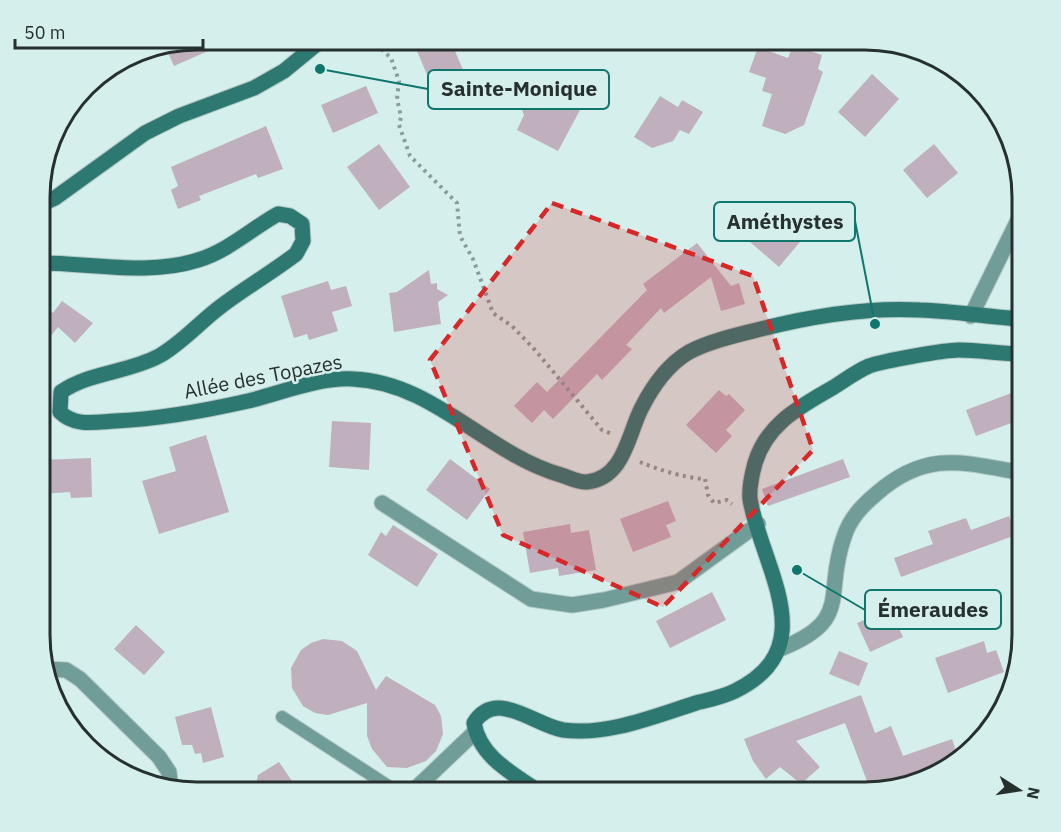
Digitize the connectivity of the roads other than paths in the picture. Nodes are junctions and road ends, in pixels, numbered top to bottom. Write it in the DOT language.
graph roads {
  1 [pos="309,50"];
  2 [pos="50,201"];
  3 [pos="1012,233"];
  4 [pos="50,262"];
  5 [pos="971,316"];
  6 [pos="1012,318"];
  7 [pos="1012,353"];
  8 [pos="1011,472"];
  9 [pos="382,502"];
  10 [pos="753,527"];
  11 [pos="780,649"];
  12 [pos="53,667"];
  13 [pos="282,717"];
  14 [pos="475,732"];
  15 [pos="169,780"];
  16 [pos="382,782"];
  17 [pos="423,782"];
  18 [pos="526,782"];
  1 -- 2 [label="main road"];
  3 -- 5 [label="street"];
  4 -- 5 [label="main road, Allée des Topazes"];
  5 -- 6 [label="main road, Allée des Topazes"];
  7 -- 10 [label="main road"];
  8 -- 11 [label="street"];
  9 -- 10 [label="street"];
  10 -- 11 [label="main road"];
  11 -- 14 [label="main road"];
  12 -- 15 [label="street"];
  13 -- 16 [label="lane"];
  14 -- 17 [label="street"];
  14 -- 18 [label="main road"];
}
